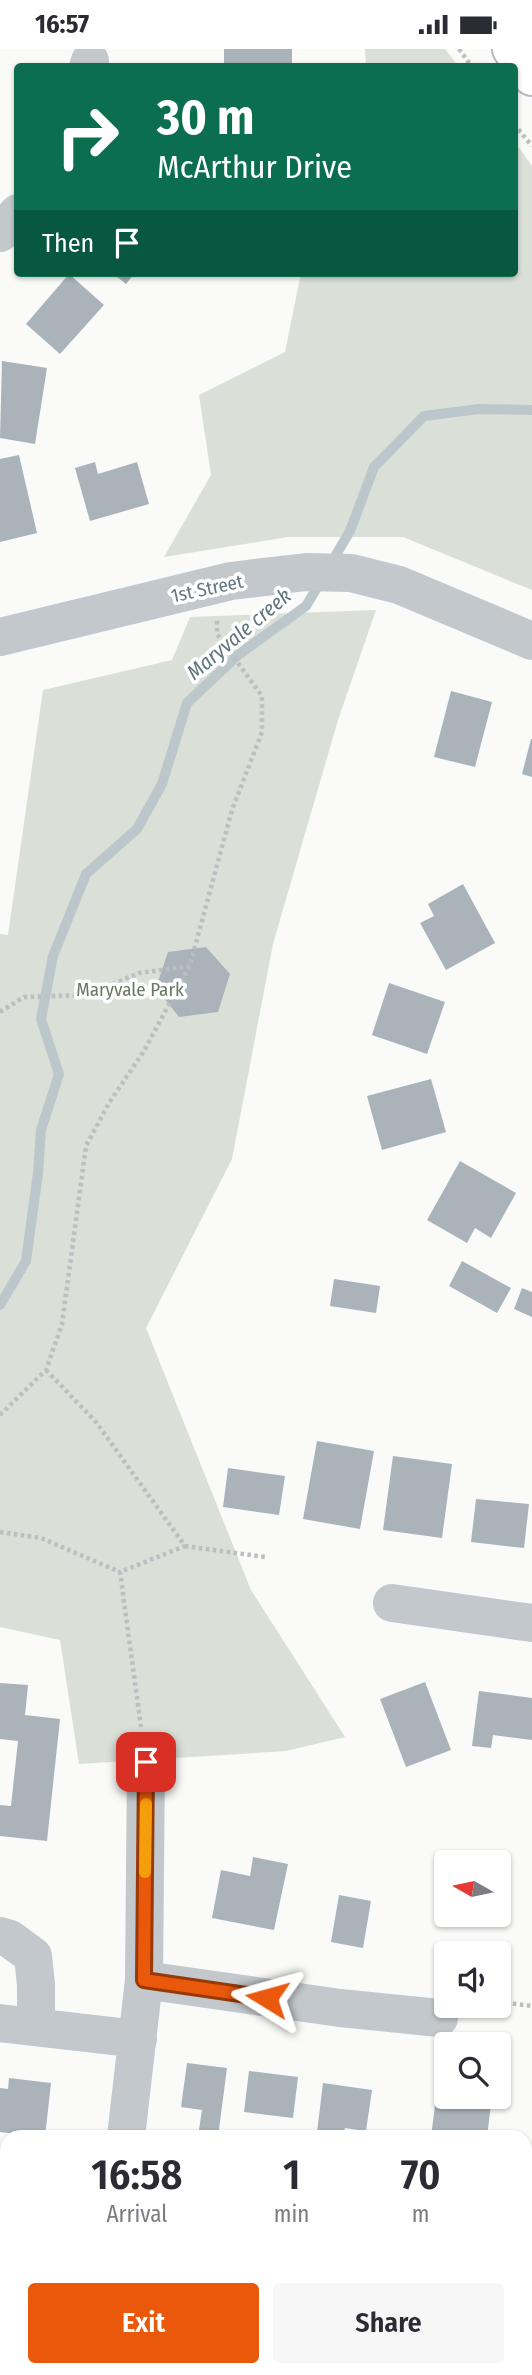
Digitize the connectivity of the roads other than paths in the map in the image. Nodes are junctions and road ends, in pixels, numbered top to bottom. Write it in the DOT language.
graph roads {
  1 [pos="512,49"];
  2 [pos="532,76"];
  3 [pos="14,217"];
  4 [pos="0,233"];
  5 [pos="0,637"];
  6 [pos="532,641"];
  7 [pos="392,1603"];
  8 [pos="532,1623"];
  9 [pos="146,1762"];
  10 [pos="0,1936"];
  11 [pos="144,1980"];
  12 [pos="434,2017"];
  13 [pos="18,2025"];
  14 [pos="138,2039"];
  15 [pos="128,2130"];
  1 -- 2 [label="main road"];
  3 -- 4 [label="street"];
  5 -- 6 [label="street, 1st Street"];
  7 -- 8 [label="street"];
  9 -- 11 [label="street"];
  10 -- 13 [label="street"];
  11 -- 12 [label="street"];
  11 -- 14 [label="street"];
  13 -- 14 [label="street"];
  14 -- 15 [label="street"];
}
